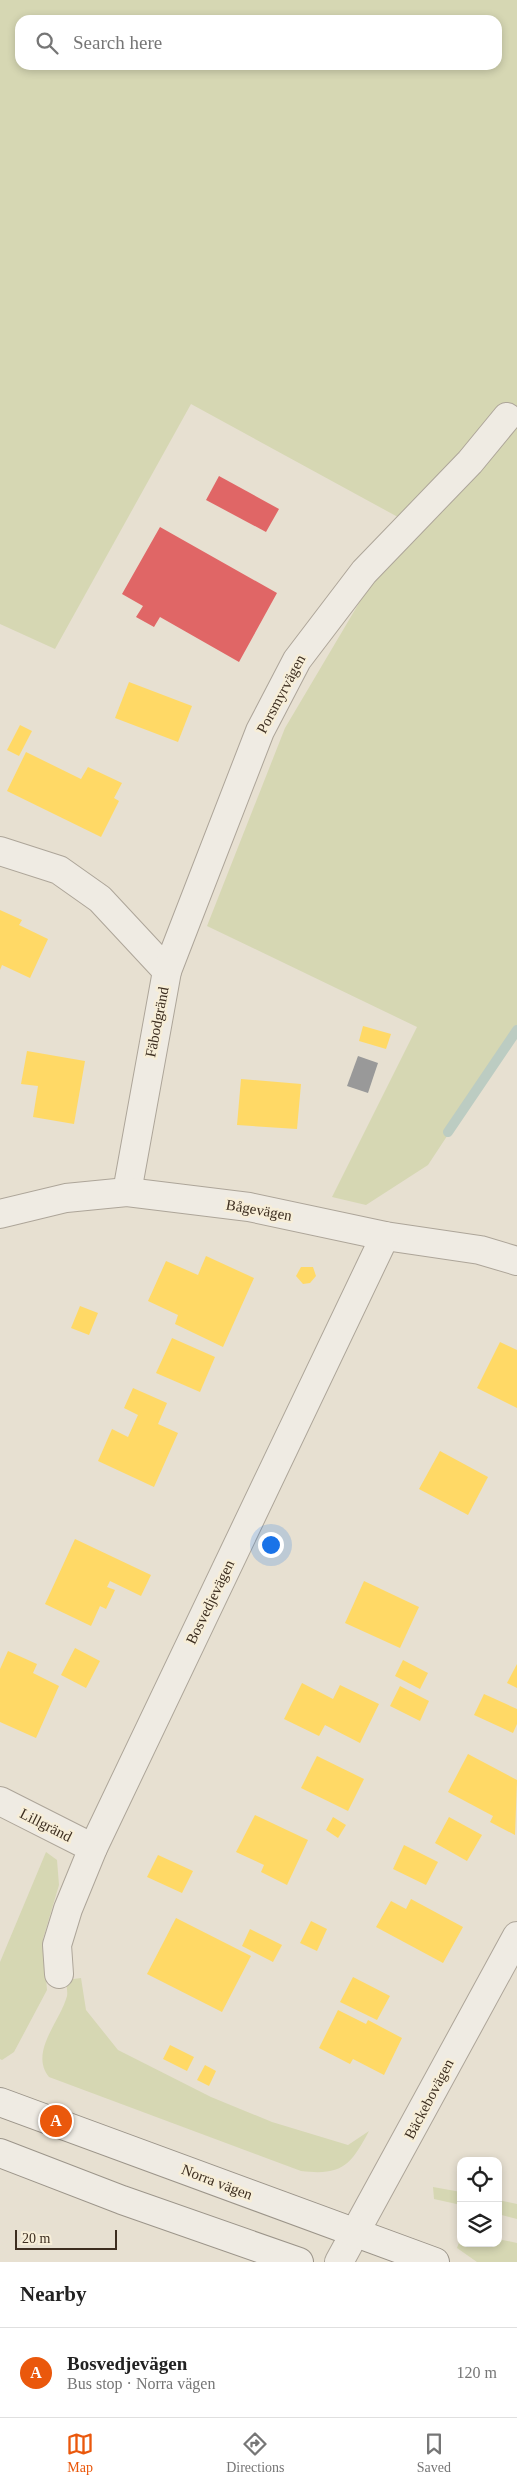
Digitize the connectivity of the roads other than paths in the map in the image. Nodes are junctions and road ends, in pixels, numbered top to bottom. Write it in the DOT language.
graph roads {
  1 [pos="507,417"];
  2 [pos="0,851"];
  3 [pos="167,970"];
  4 [pos="127,1192"];
  5 [pos="0,1214"];
  6 [pos="385,1236"];
  7 [pos="517,1261"];
  8 [pos="0,1801"];
  9 [pos="93,1848"];
  10 [pos="517,1936"];
  11 [pos="59,1974"];
  12 [pos="0,2102"];
  13 [pos="0,2153"];
  14 [pos="355,2231"];
  15 [pos="299,2262"];
  16 [pos="339,2262"];
  17 [pos="435,2262"];
  1 -- 3 [label="street, Porsmyrvägen"];
  2 -- 3 [label="street, Fäbodgränd"];
  3 -- 4 [label="street, Fäbodgränd"];
  4 -- 5 [label="street, Bågevägen"];
  4 -- 6 [label="street, Bågevägen"];
  6 -- 7 [label="street, Bågevägen"];
  6 -- 9 [label="street, Bosvedjevägen"];
  8 -- 9 [label="street, Lillgränd"];
  9 -- 11 [label="street, Bosvedjevägen"];
  10 -- 14 [label="street, Bäckebovägen"];
  12 -- 14 [label="street, Norra vägen"];
  13 -- 15 [label="street"];
  14 -- 16 [label="street, Bäckebovägen"];
  14 -- 17 [label="street, Norra vägen"];
}
